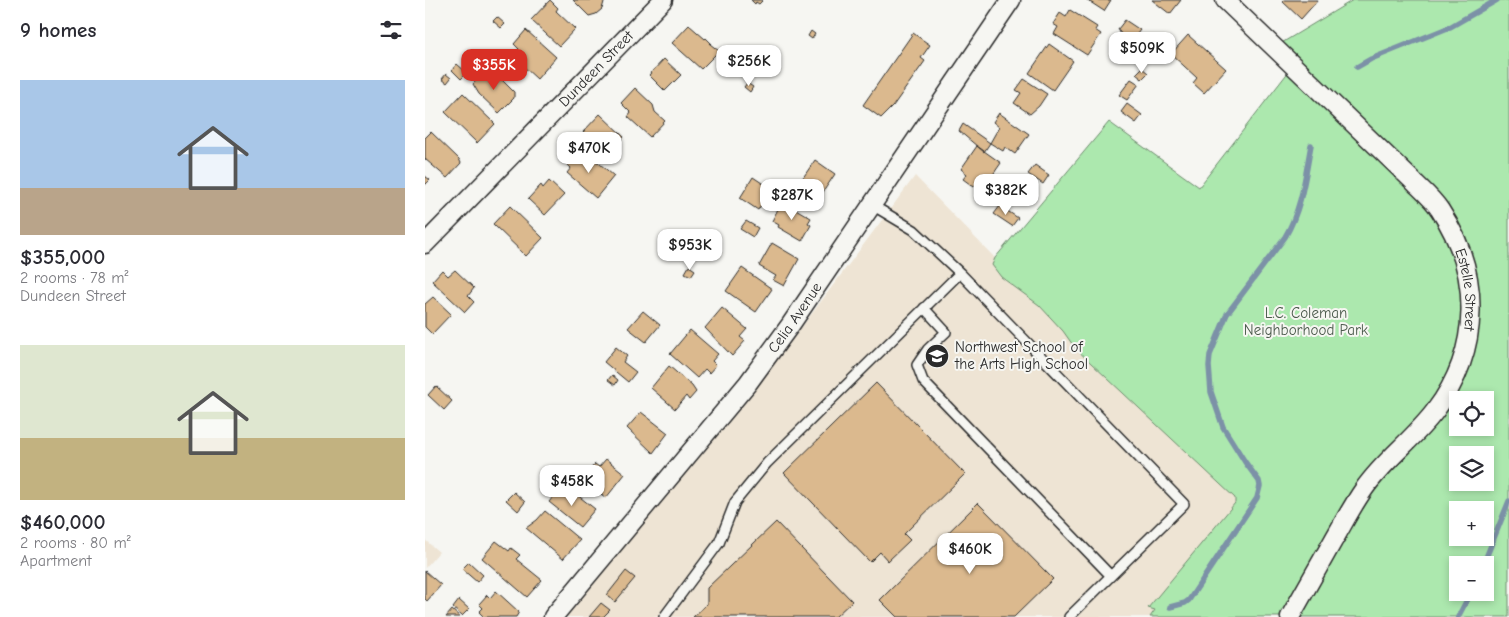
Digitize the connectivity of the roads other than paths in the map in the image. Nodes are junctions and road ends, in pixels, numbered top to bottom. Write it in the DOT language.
graph roads {
  1 [pos="663,0"];
  2 [pos="1011,0"];
  3 [pos="1225,0"];
  4 [pos="872,204"];
  5 [pos="425,243"];
  6 [pos="961,273"];
  7 [pos="924,308"];
  8 [pos="1111,576"];
  9 [pos="553,617"];
  10 [pos="664,617"];
  11 [pos="1069,617"];
  12 [pos="1290,617"];
  1 -- 5 [label="street, Dundeen Street"];
  2 -- 4 [label="street, Celia Avenue"];
  3 -- 12 [label="street, Estelle Street"];
  4 -- 6 [label="lane"];
  4 -- 9 [label="street, Celia Avenue"];
  6 -- 7 [label="lane"];
  6 -- 8 [label="lane"];
  7 -- 8 [label="lane"];
  7 -- 10 [label="lane"];
  8 -- 11 [label="lane"];
}
